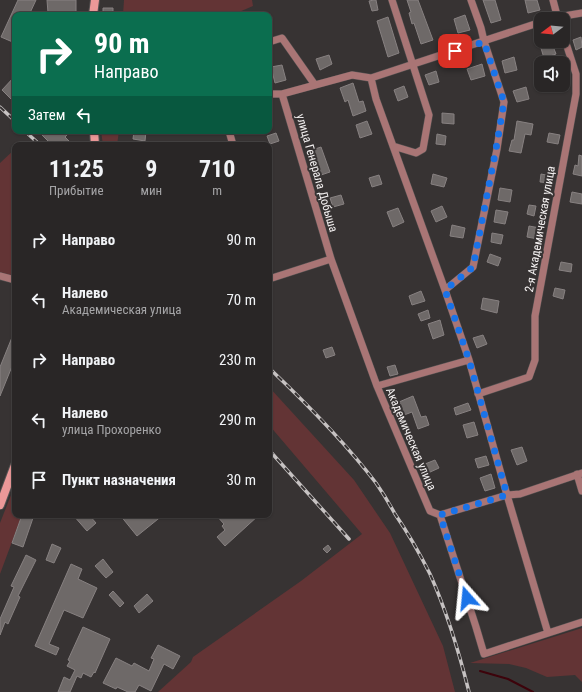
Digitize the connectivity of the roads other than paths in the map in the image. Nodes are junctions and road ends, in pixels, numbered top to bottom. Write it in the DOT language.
graph roads {
  1 [pos="95,0"];
  2 [pos="392,0"];
  3 [pos="471,0"];
  4 [pos="552,0"];
  5 [pos="93,12"];
  6 [pos="554,12"];
  7 [pos="582,13"];
  8 [pos="570,15"];
  9 [pos="534,24"];
  10 [pos="272,41"];
  11 [pos="484,42"];
  12 [pos="568,48"];
  13 [pos="413,65"];
  14 [pos="371,78"];
  15 [pos="315,85"];
  16 [pos="272,94"];
  17 [pos="282,94"];
  18 [pos="393,146"];
  19 [pos="331,259"];
  20 [pos="0,276"];
  21 [pos="272,278"];
  22 [pos="12,279"];
  23 [pos="445,290"];
  24 [pos="469,360"];
  25 [pos="377,386"];
  26 [pos="478,394"];
  27 [pos="12,472"];
  28 [pos="580,474"];
  29 [pos="582,491"];
  30 [pos="507,495"];
  31 [pos="0,505"];
  32 [pos="440,515"];
  33 [pos="582,622"];
  34 [pos="548,633"];
  1 -- 5 [label="main road"];
  2 -- 13 [label="street"];
  3 -- 11 [label="street"];
  4 -- 6 [label="street"];
  7 -- 8 [label="street"];
  9 -- 11 [label="street"];
  10 -- 15 [label="street"];
  11 -- 13 [label="street"];
  11 -- 23 [label="street"];
  12 -- 26 [label="street, 2-я Академическая улица"];
  13 -- 14 [label="street"];
  13 -- 18 [label="street"];
  14 -- 15 [label="street"];
  14 -- 18 [label="street"];
  15 -- 17 [label="street"];
  16 -- 17 [label="street"];
  17 -- 19 [label="street, улица Генерала Добыша"];
  18 -- 23 [label="street"];
  19 -- 21 [label="street"];
  19 -- 25 [label="street, улица Генерала Добыша"];
  20 -- 22 [label="street"];
  23 -- 24 [label="street"];
  24 -- 25 [label="street, Академическая улица"];
  24 -- 26 [label="street"];
  25 -- 32 [label="street, Академическая улица"];
  26 -- 30 [label="street"];
  27 -- 31 [label="main road"];
  28 -- 29 [label="street"];
  28 -- 30 [label="street"];
  30 -- 32 [label="street"];
  30 -- 34 [label="street"];
  32 -- 34 [label="street"];
  33 -- 34 [label="street"];
}
